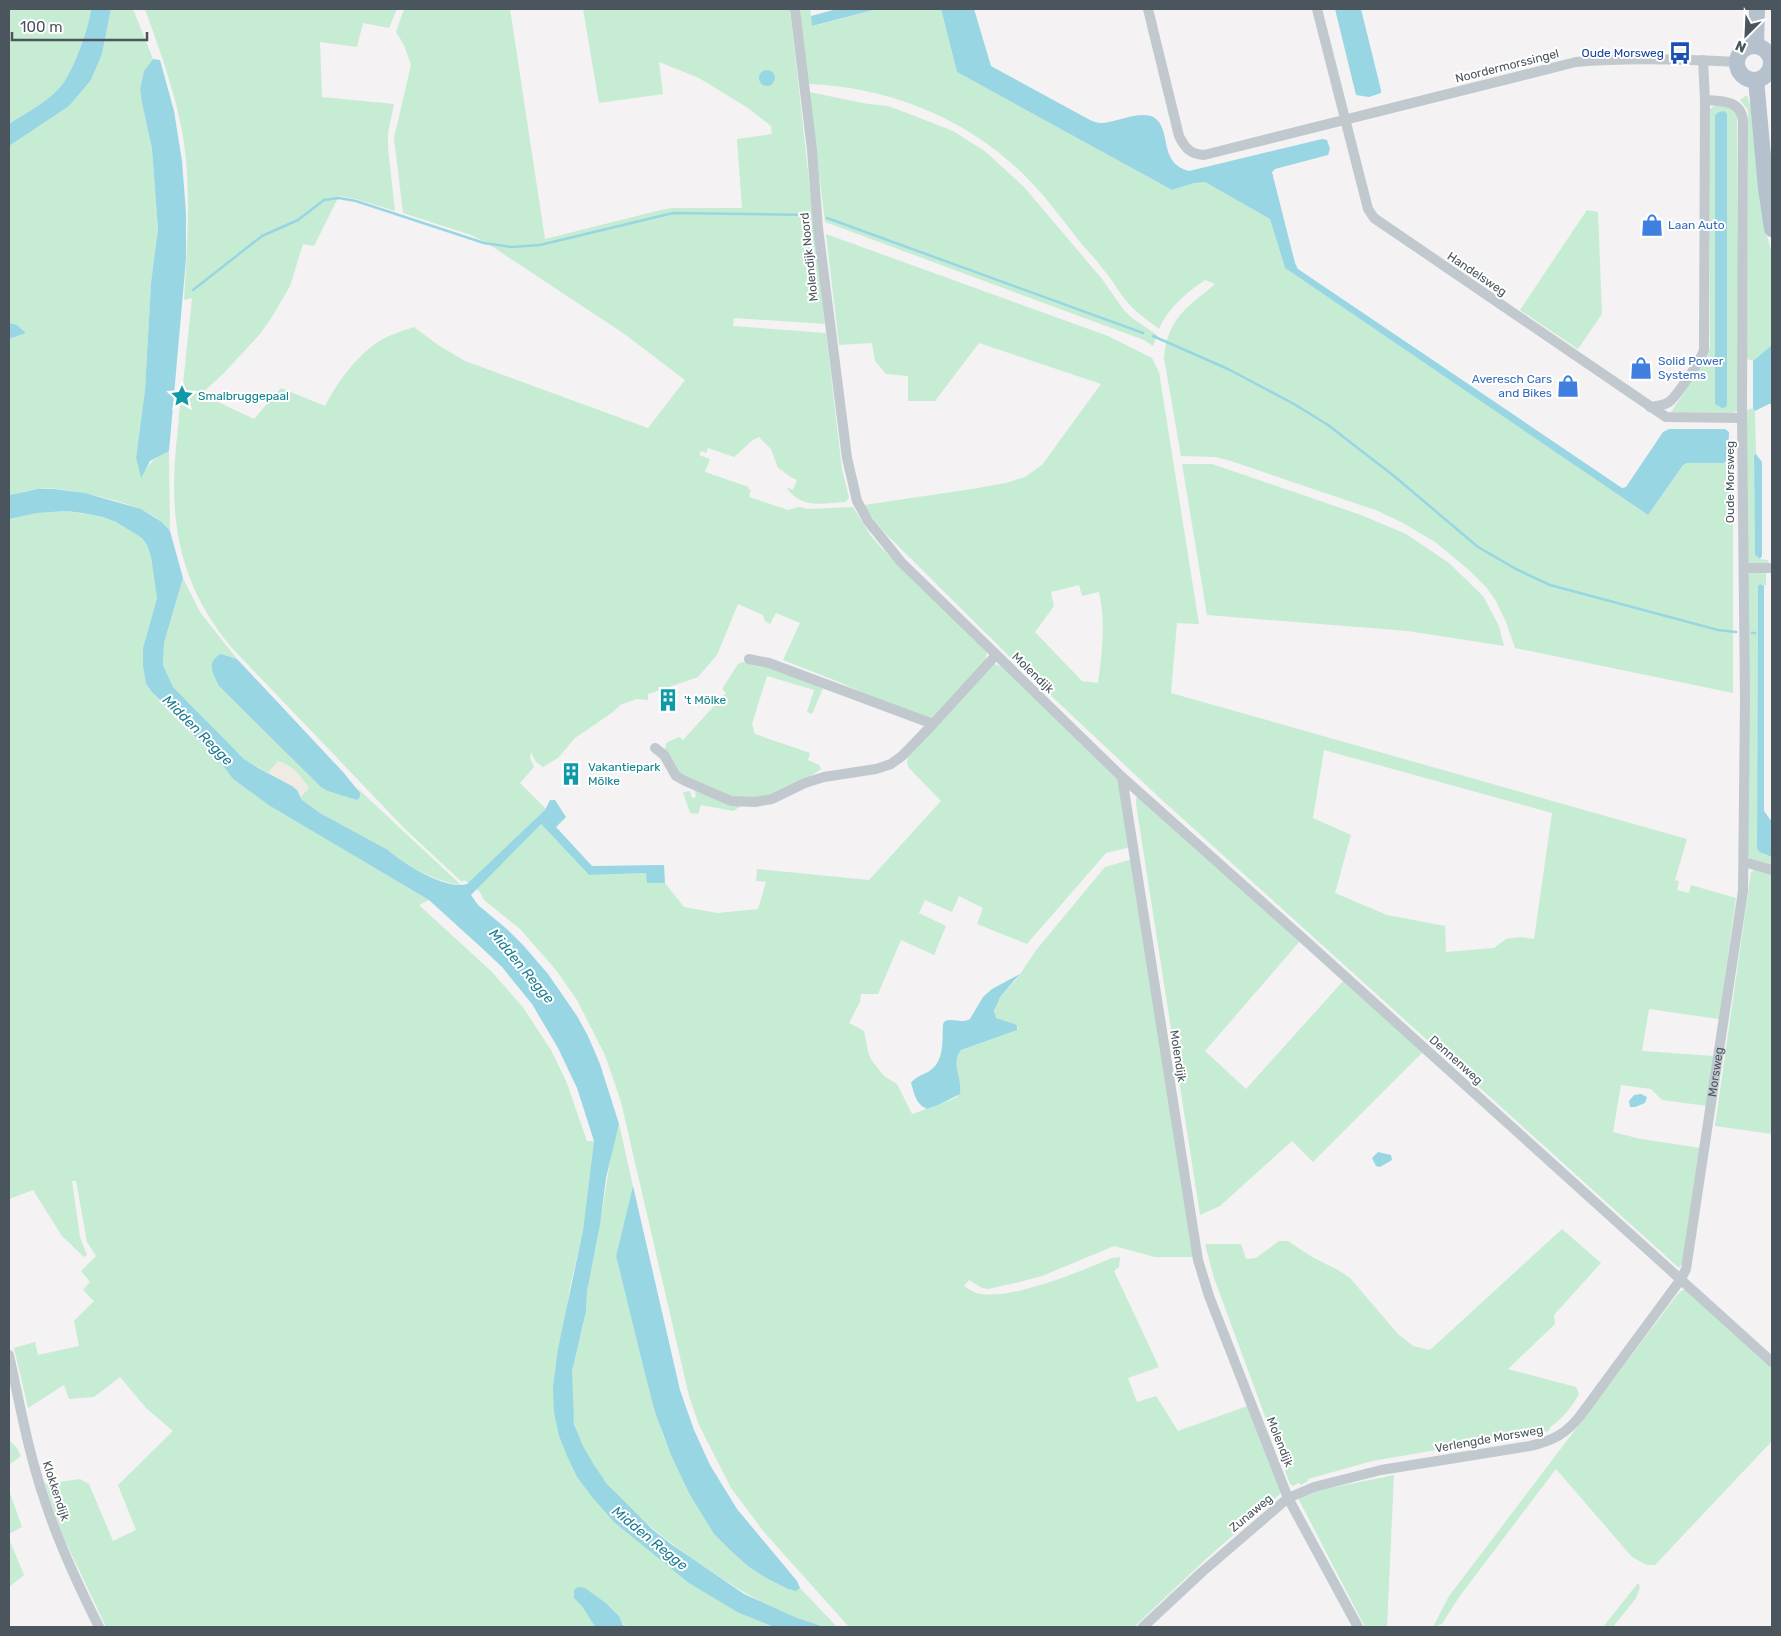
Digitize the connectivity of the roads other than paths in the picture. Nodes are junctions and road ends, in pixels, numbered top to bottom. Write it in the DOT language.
graph roads {
  1 [pos="795,9"];
  2 [pos="1148,9"];
  3 [pos="1316,9"];
  4 [pos="1757,9"];
  5 [pos="1756,46"];
  6 [pos="1703,60"];
  7 [pos="1737,62"];
  8 [pos="1771,63"];
  9 [pos="1756,80"];
  10 [pos="1705,100"];
  11 [pos="1346,121"];
  12 [pos="1772,229"];
  13 [pos="1650,407"];
  14 [pos="1742,418"];
  15 [pos="858,501"];
  16 [pos="1744,568"];
  17 [pos="1772,568"];
  18 [pos="996,655"];
  19 [pos="749,659"];
  20 [pos="933,724"];
  21 [pos="655,748"];
  22 [pos="1122,777"];
  23 [pos="1744,862"];
  24 [pos="1772,870"];
  25 [pos="1681,1279"];
  26 [pos="9,1355"];
  27 [pos="1772,1362"];
  28 [pos="1288,1498"];
  29 [pos="99,1627"];
  30 [pos="1143,1627"];
  31 [pos="1358,1627"];
  1 -- 15 [label="street, Molendijk Noord"];
  2 -- 11 [label="street, Noordermorssingel"];
  3 -- 11 [label="street"];
  4 -- 5 [label="main road"];
  5 -- 7 [label="main road"];
  5 -- 8 [label="main road"];
  6 -- 7 [label="street, Noordermorssingel"];
  6 -- 10 [label="street"];
  6 -- 11 [label="street, Noordermorssingel"];
  7 -- 9 [label="main road"];
  8 -- 9 [label="main road"];
  9 -- 12 [label="main road"];
  10 -- 13 [label="street"];
  10 -- 14 [label="street, Oude Morsweg"];
  11 -- 13 [label="street, Handelsweg"];
  13 -- 14 [label="street, Handelsweg"];
  14 -- 16 [label="street, Oude Morsweg"];
  15 -- 18 [label="street, Molendijk"];
  16 -- 17 [label="street"];
  16 -- 23 [label="street, Oude Morsweg"];
  18 -- 20 [label="street, Molendijk"];
  18 -- 22 [label="street, Molendijk"];
  19 -- 20 [label="street"];
  20 -- 21 [label="street, Molendijk"];
  22 -- 25 [label="street, Dennenweg"];
  22 -- 28 [label="street, Molendijk"];
  23 -- 24 [label="street"];
  23 -- 25 [label="street, Morsweg"];
  25 -- 27 [label="street, Dennenweg"];
  25 -- 28 [label="street, Verlengde Morsweg"];
  26 -- 29 [label="street, Klokkendijk"];
  28 -- 30 [label="street, Zunaweg"];
  28 -- 31 [label="street, Zunaweg"];
}
